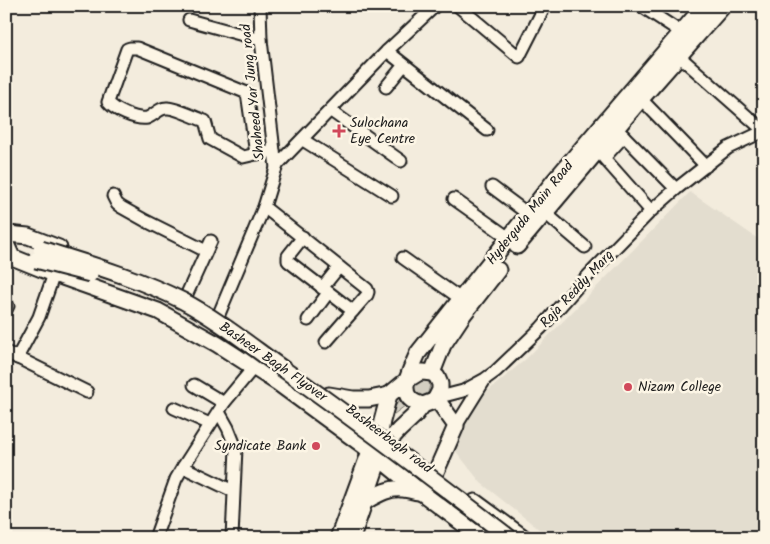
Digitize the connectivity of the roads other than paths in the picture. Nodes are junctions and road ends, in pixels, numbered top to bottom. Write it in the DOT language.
graph roads {
  1 [pos="260,6"];
  2 [pos="434,6"];
  3 [pos="458,6"];
  4 [pos="545,6"];
  5 [pos="641,6"];
  6 [pos="704,6"];
  7 [pos="723,6"];
  8 [pos="189,20"];
  9 [pos="681,32"];
  10 [pos="261,40"];
  11 [pos="387,51"];
  12 [pos="679,56"];
  13 [pos="404,65"];
  14 [pos="386,87"];
  15 [pos="641,99"];
  16 [pos="331,111"];
  17 [pos="487,130"];
  18 [pos="764,131"];
  19 [pos="620,132"];
  20 [pos="303,140"];
  21 [pos="274,151"];
  22 [pos="256,154"];
  23 [pos="401,161"];
  24 [pos="706,166"];
  25 [pos="276,168"];
  26 [pos="492,188"];
  27 [pos="676,189"];
  28 [pos="113,196"];
  29 [pos="392,196"];
  30 [pos="454,199"];
  31 [pos="264,207"];
  32 [pos="651,211"];
  33 [pos="544,212"];
  34 [pos="528,214"];
  35 [pos="303,238"];
  36 [pos="509,238"];
  37 [pos="7,240"];
  38 [pos="585,247"];
  39 [pos="38,254"];
  40 [pos="403,258"];
  41 [pos="339,267"];
  42 [pos="54,274"];
  43 [pos="325,290"];
  44 [pos="186,296"];
  45 [pos="461,299"];
  46 [pos="353,312"];
  47 [pos="220,314"];
  48 [pos="308,320"];
  49 [pos="326,342"];
  50 [pos="6,352"];
  51 [pos="17,358"];
  52 [pos="254,367"];
  53 [pos="432,373"];
  54 [pos="485,379"];
  55 [pos="407,380"];
  56 [pos="194,385"];
  57 [pos="87,392"];
  58 [pos="329,395"];
  59 [pos="389,395"];
  60 [pos="436,398"];
  61 [pos="423,406"];
  62 [pos="174,408"];
  63 [pos="221,408"];
  64 [pos="210,424"];
  65 [pos="456,426"];
  66 [pos="385,437"];
  67 [pos="374,455"];
  68 [pos="183,467"];
  69 [pos="436,474"];
  70 [pos="234,491"];
  71 [pos="422,493"];
  72 [pos="364,502"];
  73 [pos="155,538"];
  74 [pos="232,538"];
  75 [pos="338,538"];
  76 [pos="352,538"];
  77 [pos="482,538"];
  78 [pos="496,538"];
  79 [pos="510,538"];
  80 [pos="524,538"];
  1 -- 10 [label="street, Shaheed Yar Jung road"];
  2 -- 11 [label="street"];
  3 -- 4 [label="street"];
  5 -- 9 [label="street"];
  6 -- 9 [label="main road, Hyderguda Main Road"];
  7 -- 12 [label="main road, Hyderguda Main Road"];
  8 -- 10 [label="street"];
  9 -- 34 [label="main road, Hyderguda Main Road"];
  10 -- 21 [label="street, Shaheed Yar Jung road"];
  11 -- 13 [label="street"];
  11 -- 16 [label="street"];
  12 -- 15 [label="main road, Hyderguda Main Road"];
  12 -- 18 [label="street"];
  13 -- 14 [label="street"];
  13 -- 17 [label="street"];
  15 -- 19 [label="main road, Hyderguda Main Road"];
  15 -- 24 [label="street"];
  16 -- 20 [label="street"];
  16 -- 23 [label="street"];
  18 -- 24 [label="street, Raja Reddy Marg"];
  19 -- 27 [label="street"];
  19 -- 32 [label="street"];
  19 -- 33 [label="main road, Hyderguda Main Road"];
  20 -- 25 [label="street"];
  20 -- 29 [label="street"];
  21 -- 22 [label="street"];
  21 -- 25 [label="street, Shaheed Yar Jung road"];
  22 -- 22 [label="street"];
  24 -- 27 [label="street, Raja Reddy Marg"];
  25 -- 31 [label="street, Shaheed Yar Jung road"];
  26 -- 34 [label="street"];
  27 -- 32 [label="street, Raja Reddy Marg"];
  28 -- 44 [label="street"];
  30 -- 36 [label="street"];
  31 -- 35 [label="street"];
  31 -- 47 [label="street, Shaheed Yar Jung road"];
  32 -- 54 [label="street, Raja Reddy Marg"];
  33 -- 38 [label="street"];
  33 -- 53 [label="main road, Hyderguda Main Road"];
  34 -- 36 [label="main road, Hyderguda Main Road"];
  35 -- 41 [label="street"];
  35 -- 43 [label="street"];
  36 -- 45 [label="main road, Hyderguda Main Road"];
  37 -- 39 [label="main road, Basheer Bagh Flyover"];
  37 -- 42 [label="main road, Basheerbagh road"];
  37 -- 44 [label="main road, Basheerbagh road"];
  39 -- 78 [label="main road, Basheer Bagh Flyover, bridge"];
  39 -- 79 [label="main road, Basheer Bagh Flyover, bridge"];
  40 -- 45 [label="street"];
  41 -- 43 [label="street"];
  41 -- 46 [label="street"];
  42 -- 51 [label="street"];
  42 -- 52 [label="main road, Basheerbagh road"];
  43 -- 46 [label="street"];
  43 -- 48 [label="street"];
  44 -- 47 [label="main road, Basheerbagh road"];
  45 -- 55 [label="main road, Hyderguda Main Road"];
  46 -- 49 [label="street"];
  47 -- 58 [label="main road, Basheerbagh road"];
  50 -- 51 [label="street"];
  51 -- 57 [label="street"];
  52 -- 63 [label="street"];
  52 -- 67 [label="main road, Basheerbagh road"];
  53 -- 55 [label="main road"];
  53 -- 60 [label="main road"];
  54 -- 60 [label="street, Raja Reddy Marg"];
  54 -- 65 [label="street"];
  55 -- 59 [label="main road, Hyderguda Main Road"];
  55 -- 61 [label="main road"];
  56 -- 63 [label="street"];
  58 -- 59 [label="main road"];
  58 -- 66 [label="main road, Basheerbagh road"];
  59 -- 66 [label="main road"];
  60 -- 61 [label="main road, Raja Reddy Marg"];
  60 -- 65 [label="main road"];
  61 -- 66 [label="main road, Raja Reddy Marg"];
  62 -- 64 [label="street"];
  63 -- 64 [label="street"];
  63 -- 70 [label="street"];
  64 -- 68 [label="street"];
  65 -- 69 [label="main road"];
  66 -- 67 [label="main road"];
  66 -- 69 [label="main road, Basheerbagh road"];
  67 -- 71 [label="main road, Basheerbagh road"];
  67 -- 72 [label="main road"];
  67 -- 75 [label="main road"];
  68 -- 70 [label="street"];
  68 -- 73 [label="street"];
  69 -- 71 [label="main road"];
  69 -- 80 [label="main road, Basheerbagh road"];
  70 -- 74 [label="street"];
  71 -- 72 [label="main road"];
  71 -- 77 [label="main road, Basheerbagh road"];
  72 -- 76 [label="main road"];
}
